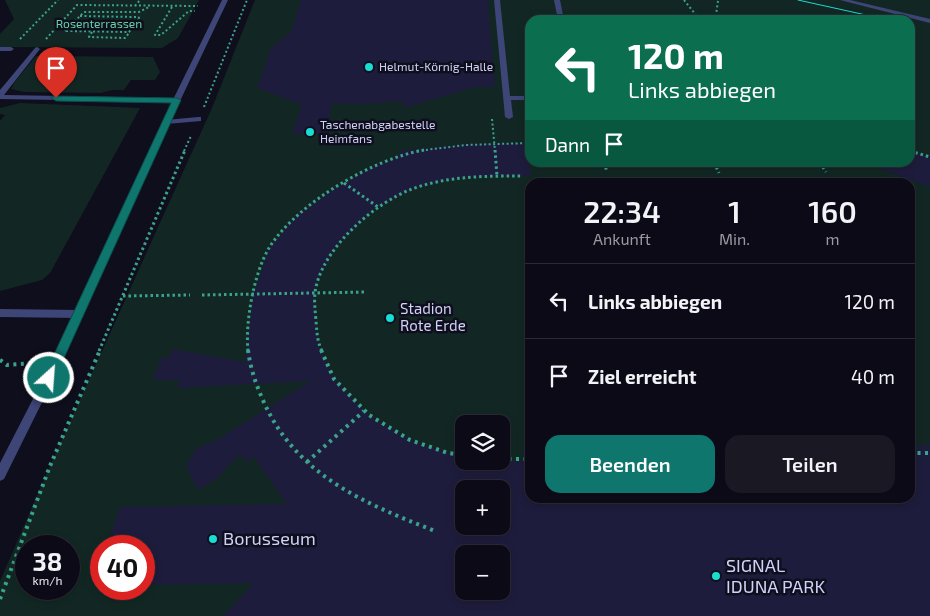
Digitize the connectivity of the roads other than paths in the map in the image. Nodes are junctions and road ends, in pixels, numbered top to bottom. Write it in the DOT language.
graph roads {
  1 [pos="225,0"];
  2 [pos="497,0"];
  3 [pos="557,0"];
  4 [pos="843,0"];
  5 [pos="560,15"];
  6 [pos="905,15"];
  7 [pos="915,17"];
  8 [pos="930,21"];
  9 [pos="0,49"];
  10 [pos="11,49"];
  11 [pos="37,49"];
  12 [pos="0,96"];
  13 [pos="507,98"];
  14 [pos="525,98"];
  15 [pos="177,100"];
  16 [pos="509,117"];
  17 [pos="198,119"];
  18 [pos="166,122"];
  19 [pos="0,313"];
  20 [pos="79,314"];
  21 [pos="0,475"];
  1 -- 15 [label="street"];
  2 -- 13 [label="street"];
  3 -- 5 [label="street"];
  4 -- 6 [label="street"];
  7 -- 8 [label="street"];
  9 -- 10 [label="street"];
  11 -- 12 [label="street"];
  12 -- 15 [label="street"];
  13 -- 14 [label="street"];
  13 -- 16 [label="street"];
  15 -- 18 [label="street"];
  17 -- 18 [label="street"];
  18 -- 20 [label="street"];
  19 -- 20 [label="street"];
  20 -- 21 [label="street"];
}
